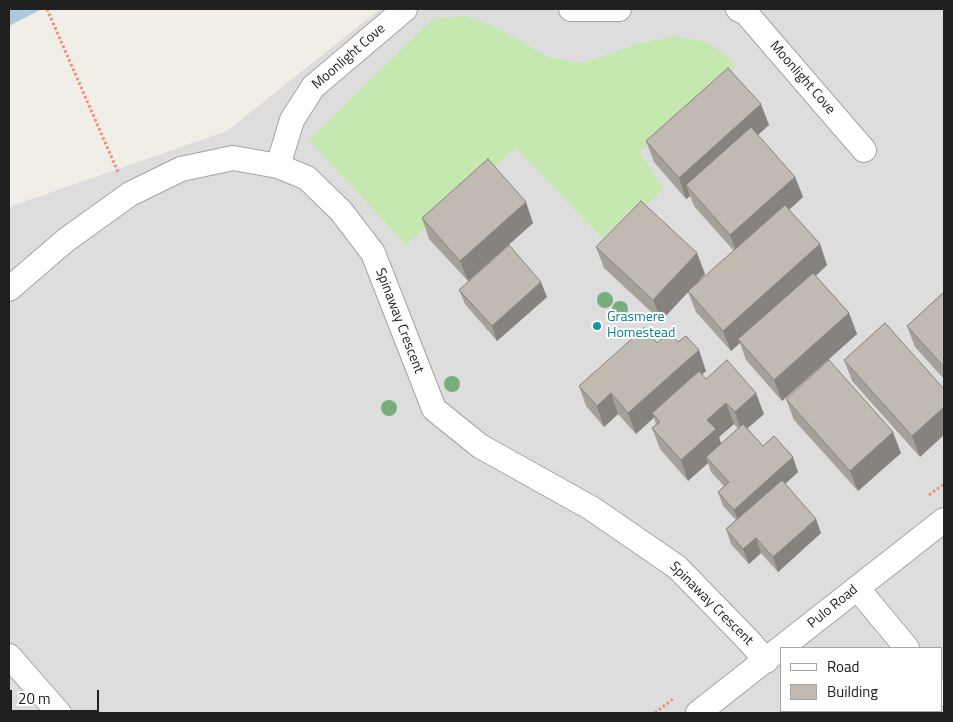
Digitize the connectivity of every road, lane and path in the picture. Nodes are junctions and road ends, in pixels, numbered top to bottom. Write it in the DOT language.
graph roads {
  1 [pos="48,9"];
  2 [pos="405,9"];
  3 [pos="571,9"];
  4 [pos="619,9"];
  5 [pos="738,9"];
  6 [pos="864,150"];
  7 [pos="278,166"];
  8 [pos="130,194"];
  9 [pos="9,289"];
  10 [pos="944,520"];
  11 [pos="857,588"];
  12 [pos="783,647"];
  13 [pos="906,647"];
  14 [pos="780,650"];
  15 [pos="9,656"];
  16 [pos="766,661"];
  17 [pos="59,713"];
  18 [pos="698,713"];
  1 -- 8 [label="path"];
  2 -- 7 [label="street, Moonlight Cove"];
  3 -- 4 [label="street"];
  5 -- 6 [label="street, Moonlight Cove"];
  7 -- 8 [label="street, Spinaway Crescent"];
  7 -- 16 [label="street, Spinaway Crescent"];
  8 -- 9 [label="street, Spinaway Crescent"];
  10 -- 11 [label="street, Pulo Road"];
  11 -- 12 [label="street, Pulo Road"];
  11 -- 13 [label="street"];
  14 -- 16 [label="street, Pulo Road"];
  15 -- 17 [label="street"];
  16 -- 18 [label="street, Pulo Road"];
}
